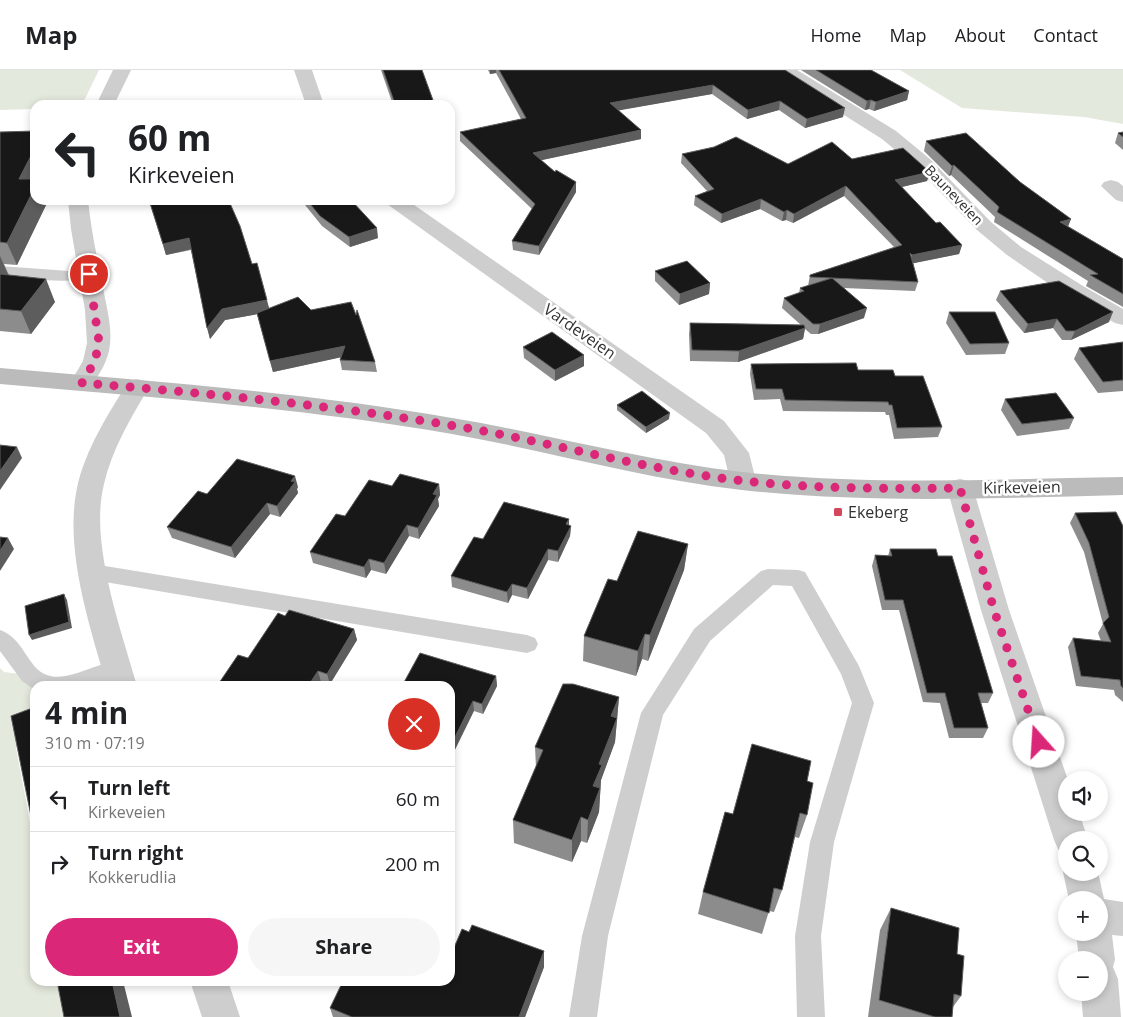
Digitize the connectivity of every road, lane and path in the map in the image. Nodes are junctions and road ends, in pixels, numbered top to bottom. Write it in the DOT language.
graph roads {
  1 [pos="122,70"];
  2 [pos="303,70"];
  3 [pos="785,70"];
  4 [pos="107,100"];
  5 [pos="313,100"];
  6 [pos="79,205"];
  7 [pos="401,205"];
  8 [pos="0,271"];
  9 [pos="89,274"];
  10 [pos="1123,318"];
  11 [pos="0,376"];
  12 [pos="82,383"];
  13 [pos="137,387"];
  14 [pos="742,481"];
  15 [pos="1123,486"];
  16 [pos="960,488"];
  17 [pos="93,572"];
  18 [pos="0,639"];
  19 [pos="527,644"];
  20 [pos="120,678"];
  21 [pos="39,681"];
  22 [pos="80,681"];
  23 [pos="1068,831"];
  24 [pos="1108,917"];
  25 [pos="1123,920"];
  26 [pos="211,986"];
  27 [pos="1101,1001"];
  28 [pos="221,1017"];
  29 [pos="583,1017"];
  30 [pos="811,1017"];
  31 [pos="1102,1017"];
  1 -- 4 [label="street"];
  2 -- 5 [label="street"];
  3 -- 10 [label="street, Bauneveien"];
  6 -- 9 [label="street"];
  7 -- 14 [label="street, Vardeveien"];
  8 -- 9 [label="lane"];
  9 -- 12 [label="street"];
  11 -- 12 [label="main road, Kirkeveien"];
  12 -- 13 [label="main road, Kirkeveien"];
  13 -- 14 [label="main road, Kirkeveien"];
  13 -- 17 [label="street"];
  14 -- 16 [label="main road, Kirkeveien"];
  15 -- 16 [label="main road, Kirkeveien"];
  16 -- 23 [label="street"];
  17 -- 19 [label="lane"];
  17 -- 20 [label="street"];
  18 -- 21 [label="lane"];
  20 -- 22 [label="lane"];
  24 -- 25 [label="street"];
  26 -- 28 [label="street"];
  27 -- 31 [label="street"];
  29 -- 30 [label="lane"];
}
